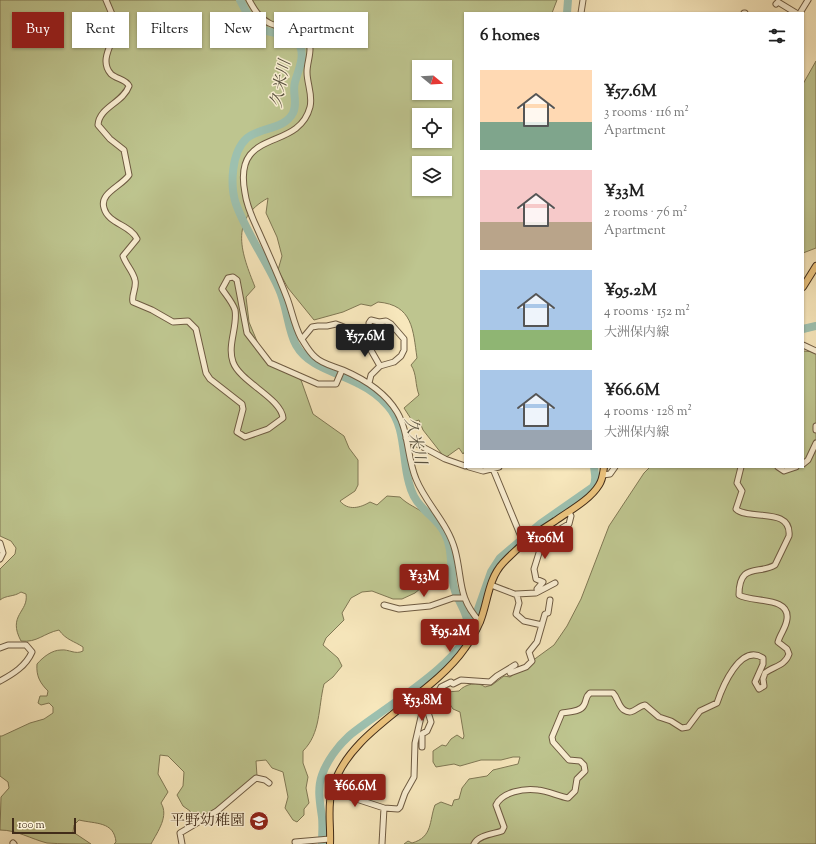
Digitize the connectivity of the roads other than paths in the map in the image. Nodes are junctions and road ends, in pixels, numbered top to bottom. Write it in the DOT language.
graph roads {
  1 [pos="106,0"];
  2 [pos="249,0"];
  3 [pos="583,0"];
  4 [pos="808,0"];
  5 [pos="776,4"];
  6 [pos="581,12"];
  7 [pos="794,12"];
  8 [pos="801,12"];
  9 [pos="816,266"];
  10 [pos="804,285"];
  11 [pos="368,331"];
  12 [pos="302,339"];
  13 [pos="804,346"];
  14 [pos="816,351"];
  15 [pos="380,366"];
  16 [pos="342,371"];
  17 [pos="369,383"];
  18 [pos="816,426"];
  19 [pos="816,430"];
  20 [pos="406,438"];
  21 [pos="816,443"];
  22 [pos="804,463"];
  23 [pos="464,466"];
  24 [pos="472,468"];
  25 [pos="496,468"];
  26 [pos="604,468"];
  27 [pos="614,468"];
  28 [pos="742,468"];
  29 [pos="780,468"];
  30 [pos="793,468"];
  31 [pos="492,469"];
  32 [pos="603,475"];
  33 [pos="569,512"];
  34 [pos="537,534"];
  35 [pos="542,540"];
  36 [pos="0,543"];
  37 [pos="523,543"];
  38 [pos="0,559"];
  39 [pos="556,583"];
  40 [pos="491,585"];
  41 [pos="538,592"];
  42 [pos="516,594"];
  43 [pos="464,598"];
  44 [pos="550,600"];
  45 [pos="384,605"];
  46 [pos="479,621"];
  47 [pos="542,626"];
  48 [pos="0,648"];
  49 [pos="515,665"];
  50 [pos="510,673"];
  51 [pos="0,681"];
  52 [pos="426,688"];
  53 [pos="424,704"];
  54 [pos="428,712"];
  55 [pos="422,747"];
  56 [pos="269,784"];
  57 [pos="332,791"];
  58 [pos="384,808"];
  59 [pos="329,841"];
  60 [pos="295,842"];
  61 [pos="182,844"];
  62 [pos="382,844"];
  63 [pos="474,844"];
  1 -- 16 [label="street"];
  2 -- 12 [label="street"];
  3 -- 6 [label="street"];
  4 -- 8 [label="street"];
  5 -- 7 [label="street"];
  9 -- 10 [label="main road"];
  11 -- 12 [label="street"];
  11 -- 15 [label="street"];
  11 -- 15 [label="street"];
  12 -- 16 [label="street"];
  13 -- 14 [label="street"];
  15 -- 17 [label="street"];
  16 -- 17 [label="street"];
  17 -- 20 [label="street"];
  18 -- 19 [label="street"];
  20 -- 23 [label="street"];
  20 -- 43 [label="street"];
  21 -- 22 [label="street"];
  24 -- 31 [label="street"];
  25 -- 31 [label="street"];
  26 -- 32 [label="main road"];
  27 -- 32 [label="street"];
  28 -- 63 [label="street"];
  29 -- 30 [label="street"];
  31 -- 37 [label="street"];
  32 -- 33 [label="main road"];
  33 -- 34 [label="main road"];
  33 -- 35 [label="street"];
  34 -- 35 [label="street"];
  34 -- 37 [label="main road"];
  35 -- 41 [label="street"];
  36 -- 38 [label="street"];
  37 -- 40 [label="main road"];
  39 -- 41 [label="street"];
  40 -- 42 [label="street"];
  40 -- 46 [label="main road"];
  41 -- 42 [label="street"];
  42 -- 47 [label="street"];
  43 -- 45 [label="street"];
  43 -- 46 [label="street"];
  44 -- 47 [label="street"];
  46 -- 52 [label="main road"];
  47 -- 50 [label="street"];
  48 -- 51 [label="street"];
  49 -- 54 [label="street"];
  52 -- 54 [label="street"];
  52 -- 57 [label="main road"];
  53 -- 58 [label="street"];
  54 -- 55 [label="street"];
  56 -- 61 [label="street"];
  57 -- 58 [label="street"];
  57 -- 59 [label="main road"];
  58 -- 62 [label="street"];
  59 -- 60 [label="street"];
}
